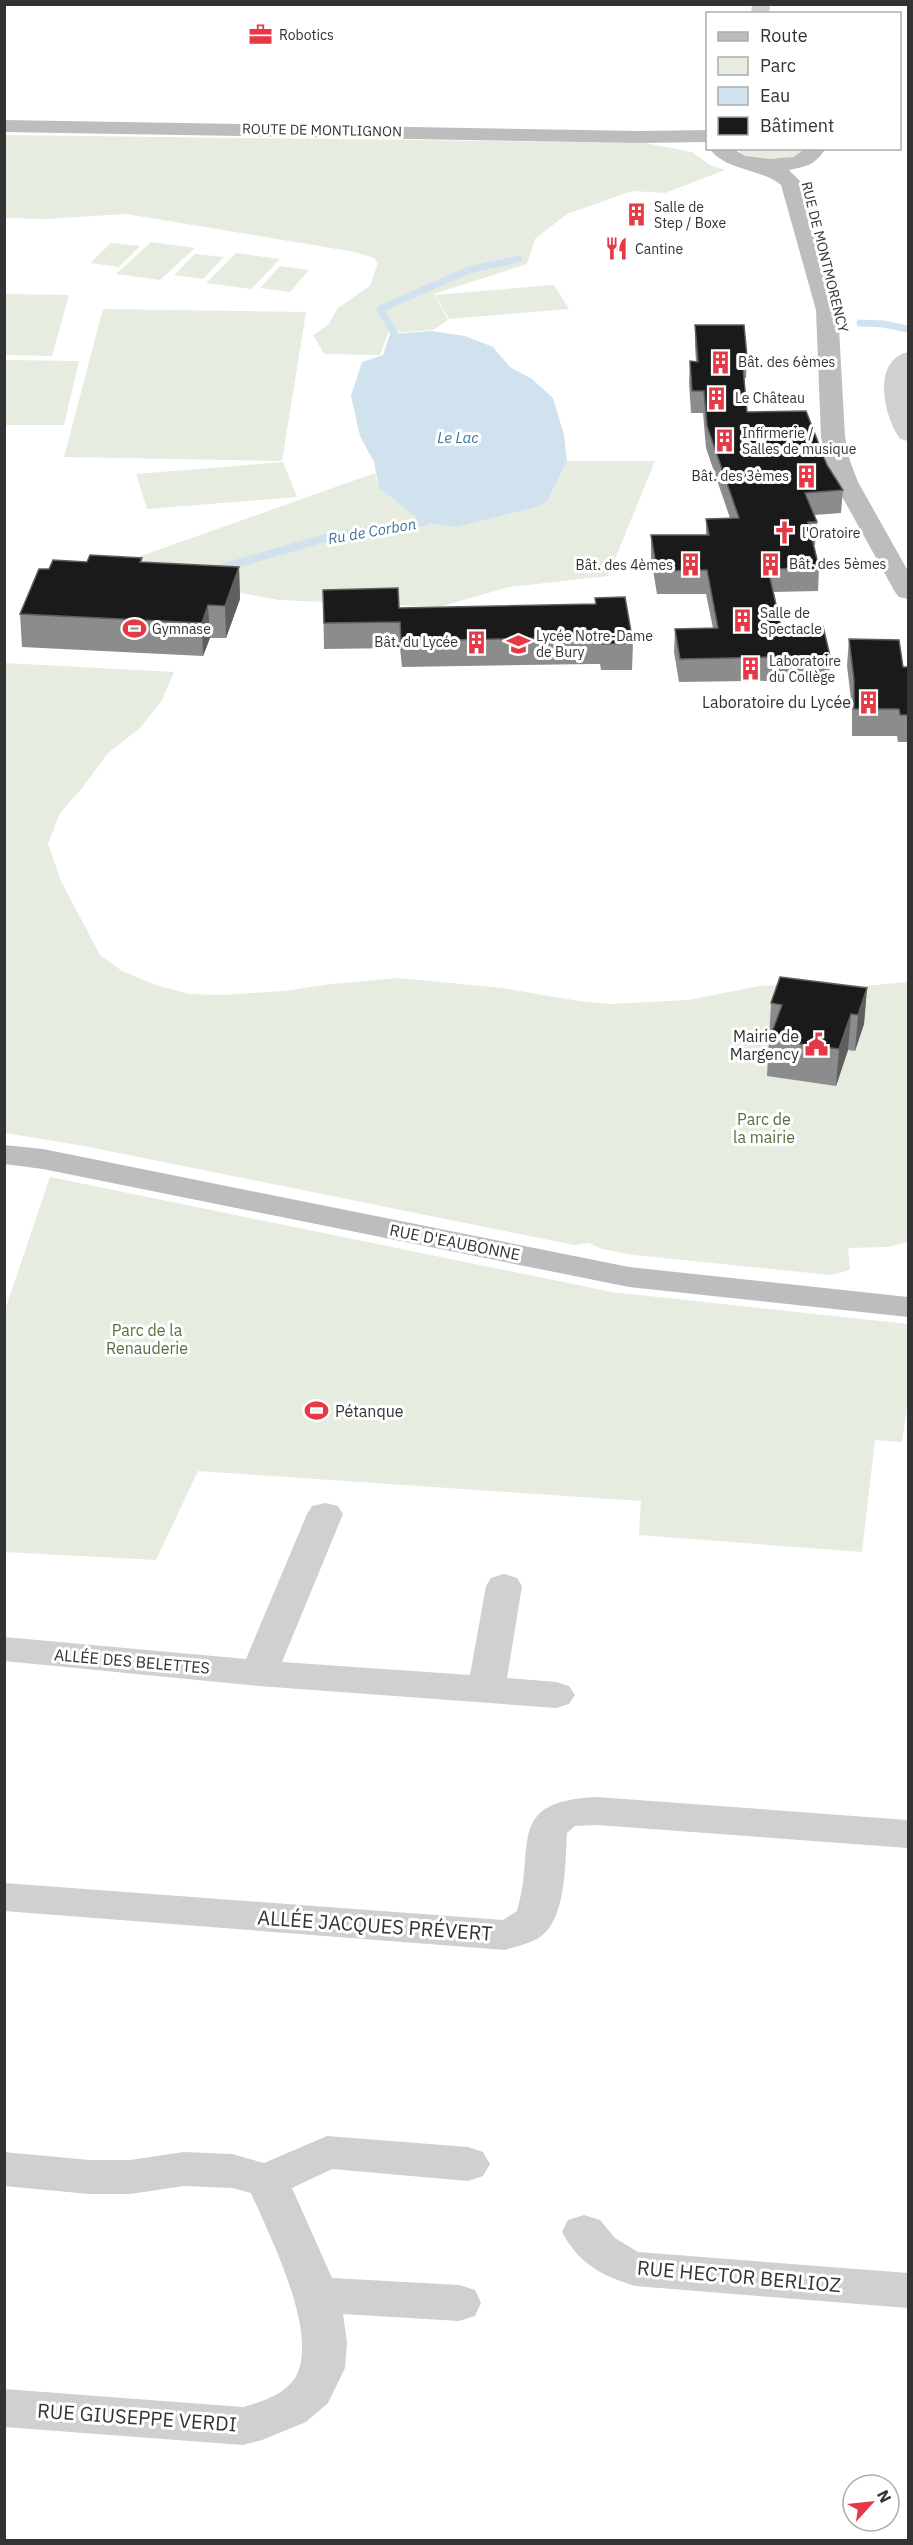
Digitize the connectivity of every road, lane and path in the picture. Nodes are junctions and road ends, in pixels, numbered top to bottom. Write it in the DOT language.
graph roads {
  1 [pos="4,126"];
  2 [pos="706,145"];
  3 [pos="720,150"];
  4 [pos="827,150"];
  5 [pos="811,154"];
  6 [pos="759,165"];
  7 [pos="909,359"];
  8 [pos="909,434"];
  9 [pos="909,561"];
  10 [pos="909,592"];
  11 [pos="4,1154"];
  12 [pos="909,1307"];
  13 [pos="325,1514"];
  14 [pos="504,1586"];
  15 [pos="4,1649"];
  16 [pos="260,1673"];
  17 [pos="486,1689"];
  18 [pos="556,1695"];
  19 [pos="909,1834"];
  20 [pos="4,1897"];
  21 [pos="468,2164"];
  22 [pos="4,2169"];
  23 [pos="267,2181"];
  24 [pos="584,2232"];
  25 [pos="909,2291"];
  26 [pos="316,2295"];
  27 [pos="459,2303"];
  28 [pos="4,2408"];
  1 -- 2 [label="main road, ROUTE DE MONTLIGNON"];
  3 -- 6 [label="main road, ROUTE DE MONTLIGNON"];
  4 -- 5 [label="main road"];
  5 -- 6 [label="main road"];
  5 -- 9 [label="main road, RUE DE MONTMORENCY"];
  6 -- 10 [label="main road"];
  7 -- 8 [label="street"];
  11 -- 12 [label="main road, RUE D'EAUBONNE"];
  13 -- 16 [label="street"];
  14 -- 17 [label="street"];
  15 -- 16 [label="street, ALLÉE DES BELETTES"];
  16 -- 17 [label="street, ALLÉE DES BELETTES"];
  17 -- 18 [label="street, ALLÉE DES BELETTES"];
  19 -- 20 [label="street, ALLÉE JACQUES PRÉVERT"];
  21 -- 23 [label="street"];
  22 -- 23 [label="street"];
  23 -- 26 [label="street, RUE GIUSEPPE VERDI"];
  24 -- 25 [label="street, RUE HECTOR BERLIOZ"];
  26 -- 27 [label="street"];
  26 -- 28 [label="street, RUE GIUSEPPE VERDI"];
}
